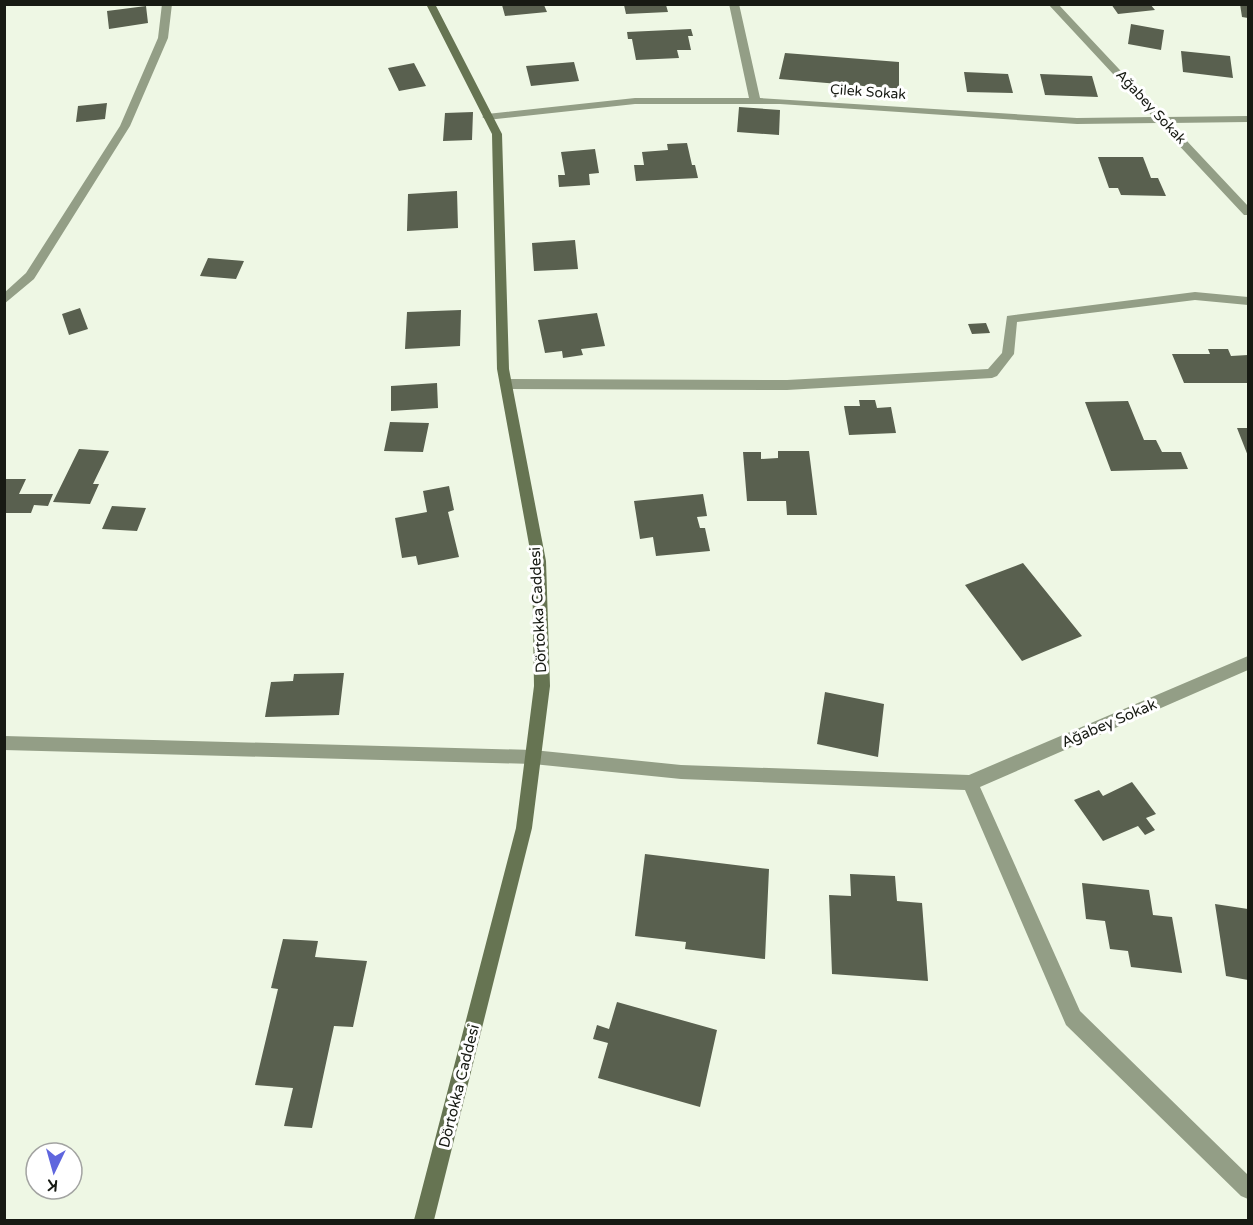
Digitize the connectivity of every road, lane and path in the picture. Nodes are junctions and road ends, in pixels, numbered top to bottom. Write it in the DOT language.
graph roads {
  1 [pos="167,4"];
  2 [pos="430,4"];
  3 [pos="734,4"];
  4 [pos="1052,4"];
  5 [pos="756,101"];
  6 [pos="487,117"];
  7 [pos="1248,119"];
  8 [pos="1164,122"];
  9 [pos="1248,212"];
  10 [pos="4,300"];
  11 [pos="1248,301"];
  12 [pos="506,384"];
  13 [pos="1248,663"];
  14 [pos="4,743"];
  15 [pos="533,757"];
  16 [pos="970,783"];
  17 [pos="1248,1189"];
  18 [pos="424,1221"];
  1 -- 10 [label="street"];
  2 -- 6 [label="street, Dörtokka Caddesi"];
  3 -- 5 [label="street"];
  4 -- 8 [label="street, Ağabey Sokak"];
  5 -- 6 [label="street, Çilek Sokak"];
  5 -- 8 [label="street, Çilek Sokak"];
  6 -- 12 [label="street, Dörtokka Caddesi"];
  7 -- 8 [label="street, Çilek Sokak"];
  8 -- 9 [label="street, Ağabey Sokak"];
  11 -- 12 [label="street"];
  12 -- 15 [label="street, Dörtokka Caddesi"];
  13 -- 16 [label="street, Ağabey Sokak"];
  14 -- 15 [label="street"];
  15 -- 16 [label="street"];
  15 -- 18 [label="street, Dörtokka Caddesi"];
  16 -- 17 [label="street"];
}
